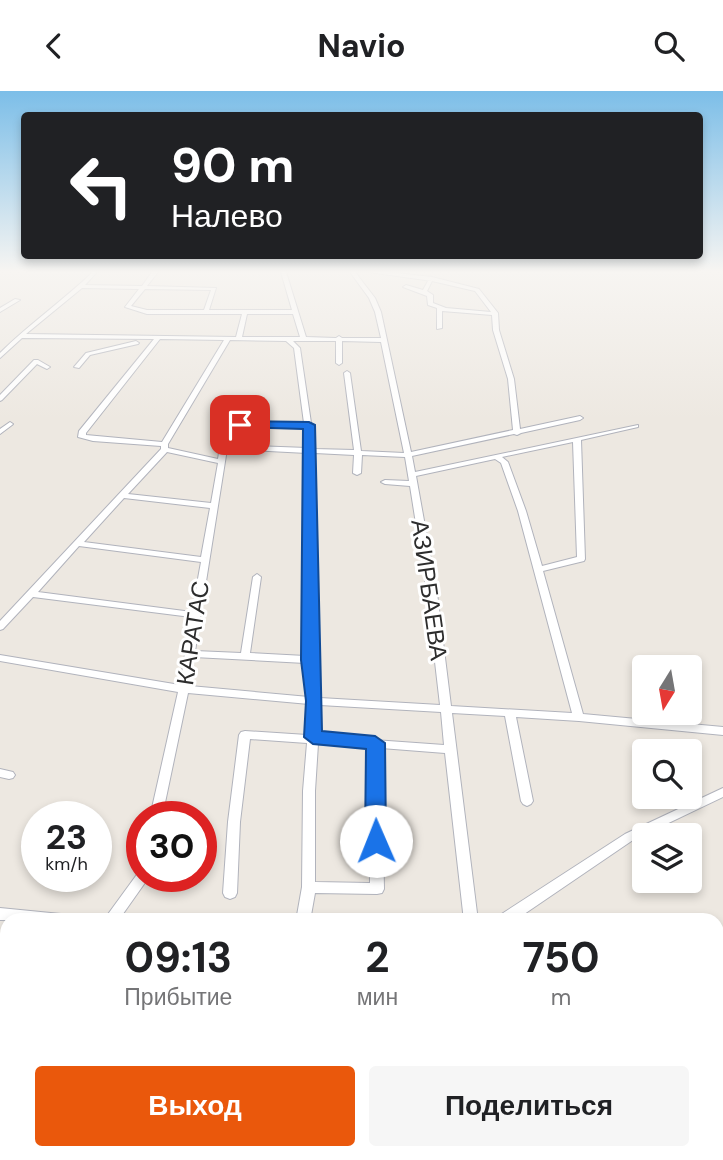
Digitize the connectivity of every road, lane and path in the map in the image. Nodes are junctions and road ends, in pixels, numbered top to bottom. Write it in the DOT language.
graph roads {
  1 [pos="41,320"];
  2 [pos="242,320"];
  3 [pos="298,320"];
  4 [pos="379,320"];
  5 [pos="439,320"];
  6 [pos="495,320"];
  7 [pos="439,328"];
  8 [pos="19,336"];
  9 [pos="228,338"];
  10 [pos="239,338"];
  11 [pos="287,338"];
  12 [pos="303,338"];
  13 [pos="339,338"];
  14 [pos="157,339"];
  15 [pos="385,340"];
  16 [pos="0,356"];
  17 [pos="339,363"];
  18 [pos="47,367"];
  19 [pos="77,367"];
  20 [pos="347,373"];
  21 [pos="0,400"];
  22 [pos="580,418"];
  23 [pos="10,425"];
  24 [pos="240,425"];
  25 [pos="309,425"];
  26 [pos="636,426"];
  27 [pos="0,432"];
  28 [pos="517,433"];
  29 [pos="577,440"];
  30 [pos="165,447"];
  31 [pos="311,452"];
  32 [pos="358,454"];
  33 [pos="407,456"];
  34 [pos="497,457"];
  35 [pos="222,462"];
  36 [pos="357,473"];
  37 [pos="413,479"];
  38 [pos="385,482"];
  39 [pos="124,496"];
  40 [pos="214,506"];
  41 [pos="80,544"];
  42 [pos="205,560"];
  43 [pos="539,569"];
  44 [pos="257,577"];
  45 [pos="33,594"];
  46 [pos="195,615"];
  47 [pos="0,627"];
  48 [pos="189,654"];
  49 [pos="244,656"];
  50 [pos="0,658"];
  51 [pos="310,660"];
  52 [pos="184,689"];
  53 [pos="315,701"];
  54 [pos="445,710"];
  55 [pos="510,713"];
  56 [pos="579,717"];
  57 [pos="723,731"];
  58 [pos="313,737"];
  59 [pos="375,743"];
  60 [pos="450,749"];
  61 [pos="723,792"];
  62 [pos="160,801"];
  63 [pos="527,801"];
  64 [pos="309,887"];
  65 [pos="132,892"];
  66 [pos="230,893"];
  67 [pos="116,913"];
  68 [pos="304,913"];
  69 [pos="470,913"];
  70 [pos="514,913"];
  1 -- 8 [label="street"];
  2 -- 10 [label="street"];
  3 -- 12 [label="street"];
  4 -- 15 [label="street, АЗИРБАЕВА"];
  5 -- 7 [label="street"];
  6 -- 28 [label="street"];
  8 -- 14 [label="street"];
  8 -- 16 [label="street"];
  9 -- 10 [label="street"];
  9 -- 14 [label="street"];
  9 -- 30 [label="street"];
  10 -- 11 [label="street"];
  11 -- 12 [label="street"];
  11 -- 25 [label="street"];
  12 -- 13 [label="street"];
  13 -- 15 [label="street"];
  13 -- 17 [label="street"];
  14 -- 19 [label="street"];
  14 -- 30 [label="street"];
  15 -- 33 [label="street, АЗИРБАЕВА"];
  18 -- 21 [label="street"];
  20 -- 32 [label="street"];
  22 -- 28 [label="street"];
  23 -- 27 [label="street"];
  24 -- 25 [label="street"];
  25 -- 31 [label="street"];
  26 -- 29 [label="street"];
  28 -- 33 [label="street"];
  29 -- 34 [label="street"];
  29 -- 43 [label="street"];
  30 -- 35 [label="street"];
  30 -- 39 [label="street"];
  31 -- 32 [label="street"];
  31 -- 35 [label="street, КАРАТАС"];
  31 -- 51 [label="street"];
  32 -- 33 [label="street"];
  32 -- 36 [label="street"];
  33 -- 37 [label="street, АЗИРБАЕВА"];
  34 -- 37 [label="street"];
  34 -- 43 [label="street"];
  35 -- 40 [label="street, КАРАТАС"];
  37 -- 38 [label="street"];
  37 -- 54 [label="street, АЗИРБАЕВА"];
  39 -- 40 [label="street"];
  39 -- 41 [label="street"];
  40 -- 42 [label="street, КАРАТАС"];
  41 -- 42 [label="street"];
  41 -- 45 [label="street"];
  42 -- 46 [label="street, КАРАТАС"];
  43 -- 56 [label="street"];
  44 -- 49 [label="street"];
  45 -- 46 [label="street"];
  45 -- 47 [label="street"];
  46 -- 48 [label="street, КАРАТАС"];
  48 -- 49 [label="street"];
  48 -- 52 [label="street, КАРАТАС"];
  49 -- 51 [label="street"];
  50 -- 52 [label="street"];
  51 -- 53 [label="street"];
  52 -- 53 [label="street"];
  52 -- 62 [label="street, КАРАТАС"];
  53 -- 54 [label="street"];
  53 -- 58 [label="street"];
  54 -- 55 [label="street"];
  54 -- 60 [label="street, АЗИРБАЕВА"];
  55 -- 56 [label="street"];
  55 -- 63 [label="street"];
  56 -- 57 [label="street"];
  58 -- 59 [label="street"];
  58 -- 64 [label="street"];
  58 -- 66 [label="street"];
  59 -- 60 [label="street"];
  59 -- 64 [label="street"];
  60 -- 69 [label="street, АЗИРБАЕВА"];
  61 -- 70 [label="street"];
  64 -- 68 [label="street"];
  65 -- 67 [label="street"];
}
